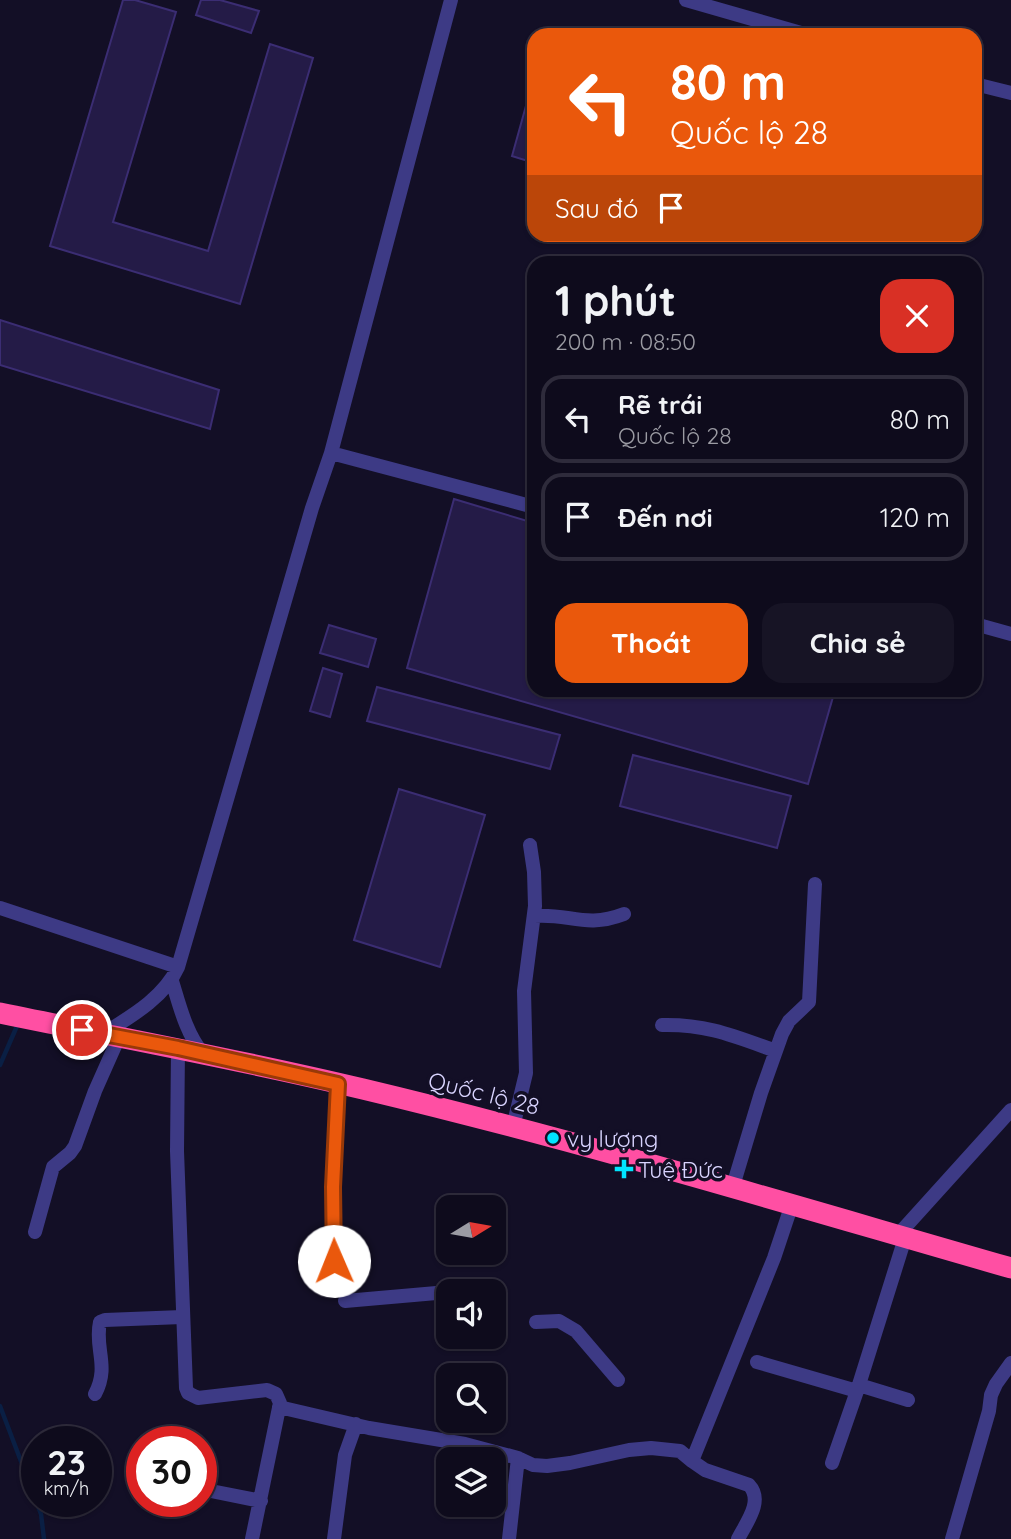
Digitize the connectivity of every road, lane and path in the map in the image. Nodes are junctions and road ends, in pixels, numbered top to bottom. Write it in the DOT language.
graph roads {
  1 [pos="451,0"];
  2 [pos="686,0"];
  3 [pos="784,28"];
  4 [pos="982,86"];
  5 [pos="1011,93"];
  6 [pos="331,453"];
  7 [pos="527,505"];
  8 [pos="982,626"];
  9 [pos="1011,634"];
  10 [pos="530,845"];
  11 [pos="814,884"];
  12 [pos="0,908"];
  13 [pos="624,914"];
  14 [pos="534,916"];
  15 [pos="175,974"];
  16 [pos="9,1014"];
  17 [pos="662,1026"];
  18 [pos="111,1036"];
  19 [pos="178,1048"];
  20 [pos="776,1051"];
  21 [pos="203,1054"];
  22 [pos="338,1084"];
  23 [pos="1011,1110"];
  24 [pos="513,1127"];
  25 [pos="733,1186"];
  26 [pos="792,1204"];
  27 [pos="35,1232"];
  28 [pos="902,1237"];
  29 [pos="334,1261"];
  30 [pos="1011,1268"];
  31 [pos="436,1293"];
  32 [pos="345,1301"];
  33 [pos="182,1317"];
  34 [pos="536,1322"];
  35 [pos="757,1362"];
  36 [pos="1011,1363"];
  37 [pos="618,1380"];
  38 [pos="858,1388"];
  39 [pos="95,1394"];
  40 [pos="908,1399"];
  41 [pos="279,1407"];
  42 [pos="356,1424"];
  43 [pos="519,1458"];
  44 [pos="692,1461"];
  45 [pos="832,1463"];
  46 [pos="217,1492"];
  47 [pos="261,1501"];
  48 [pos="252,1539"];
  49 [pos="334,1539"];
  50 [pos="509,1539"];
  51 [pos="738,1539"];
  52 [pos="952,1539"];
  1 -- 6 [label="street"];
  2 -- 3 [label="street"];
  4 -- 5 [label="street"];
  6 -- 7 [label="street"];
  6 -- 15 [label="street"];
  8 -- 9 [label="street"];
  10 -- 14 [label="street"];
  11 -- 20 [label="street"];
  12 -- 15 [label="street"];
  13 -- 14 [label="street"];
  14 -- 24 [label="street"];
  15 -- 18 [label="street"];
  15 -- 21 [label="street"];
  16 -- 18 [label="highway, Quốc lộ 28"];
  17 -- 20 [label="street"];
  18 -- 19 [label="highway, Quốc lộ 28"];
  18 -- 27 [label="street"];
  19 -- 21 [label="highway, Quốc lộ 28"];
  19 -- 33 [label="street"];
  20 -- 25 [label="street"];
  21 -- 22 [label="highway, Quốc lộ 28"];
  22 -- 24 [label="highway, Quốc lộ 28"];
  22 -- 29 [label="street"];
  23 -- 28 [label="street"];
  24 -- 25 [label="highway, Quốc lộ 28"];
  25 -- 26 [label="highway, Quốc lộ 28"];
  26 -- 28 [label="highway, Quốc lộ 28"];
  26 -- 44 [label="street"];
  28 -- 30 [label="highway, Quốc lộ 28"];
  28 -- 38 [label="street"];
  31 -- 32 [label="street"];
  33 -- 39 [label="street"];
  33 -- 41 [label="street"];
  34 -- 37 [label="street"];
  35 -- 38 [label="street"];
  36 -- 52 [label="street"];
  38 -- 40 [label="street"];
  38 -- 45 [label="street"];
  41 -- 42 [label="street"];
  41 -- 47 [label="street"];
  42 -- 43 [label="street"];
  42 -- 49 [label="street"];
  43 -- 44 [label="street"];
  43 -- 50 [label="street"];
  44 -- 51 [label="street"];
  46 -- 47 [label="street"];
  47 -- 48 [label="street"];
}
